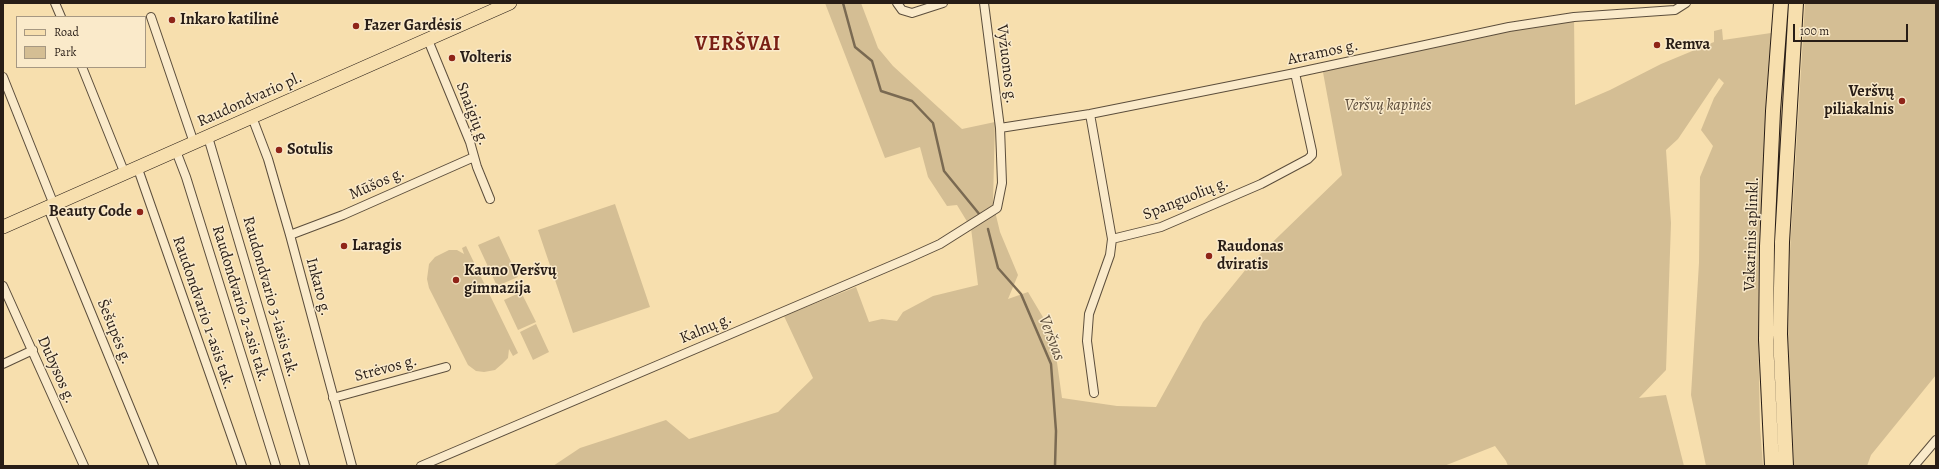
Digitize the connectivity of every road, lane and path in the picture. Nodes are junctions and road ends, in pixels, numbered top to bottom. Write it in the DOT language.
graph roads {
  1 [pos="55,3"];
  2 [pos="510,3"];
  3 [pos="897,3"];
  4 [pos="943,3"];
  5 [pos="984,3"];
  6 [pos="1686,3"];
  7 [pos="1781,3"];
  8 [pos="1796,3"];
  9 [pos="61,16"];
  10 [pos="151,17"];
  11 [pos="428,40"];
  12 [pos="82,68"];
  13 [pos="1295,73"];
  14 [pos="3,77"];
  15 [pos="1090,114"];
  16 [pos="252,117"];
  17 [pos="1000,128"];
  18 [pos="208,137"];
  19 [pos="194,143"];
  20 [pos="176,151"];
  21 [pos="474,157"];
  22 [pos="138,168"];
  23 [pos="125,174"];
  24 [pos="490,199"];
  25 [pos="51,206"];
  26 [pos="997,208"];
  27 [pos="3,227"];
  28 [pos="290,235"];
  29 [pos="1112,239"];
  30 [pos="3,286"];
  31 [pos="32,350"];
  32 [pos="3,364"];
  33 [pos="446,367"];
  34 [pos="1094,393"];
  35 [pos="333,398"];
  36 [pos="1936,440"];
  37 [pos="84,466"];
  38 [pos="154,466"];
  39 [pos="242,466"];
  40 [pos="276,466"];
  41 [pos="305,466"];
  42 [pos="352,466"];
  43 [pos="421,466"];
  44 [pos="1772,466"];
  45 [pos="1786,466"];
  46 [pos="1914,466"];
  1 -- 9 [label="street"];
  2 -- 11 [label="main road, Raudondvario pl."];
  3 -- 4 [label="street"];
  5 -- 17 [label="street, Vyžuonos g."];
  6 -- 13 [label="street, Atramos g."];
  7 -- 44 [label="highway, Vakarinis aplinkl."];
  8 -- 45 [label="highway, Vakarinis aplinkl."];
  10 -- 19 [label="street"];
  11 -- 16 [label="main road, Raudondvario pl."];
  11 -- 21 [label="street, Snaigių g."];
  12 -- 23 [label="street"];
  13 -- 15 [label="street, Atramos g."];
  13 -- 29 [label="street, Spanguolių g."];
  14 -- 25 [label="street, Šešupės g."];
  15 -- 17 [label="street, Atramos g."];
  15 -- 29 [label="street"];
  16 -- 18 [label="main road, Raudondvario pl."];
  16 -- 28 [label="street, Inkaro g."];
  17 -- 26 [label="street, Vyžuonos g."];
  18 -- 19 [label="main road, Raudondvario pl."];
  18 -- 41 [label="street, Raudondvario 3-iasis tak."];
  19 -- 20 [label="main road, Raudondvario pl."];
  20 -- 22 [label="main road, Raudondvario pl."];
  20 -- 40 [label="street, Raudondvario 2-asis tak."];
  21 -- 24 [label="street, Snaigių g."];
  21 -- 28 [label="street, Mūšos g."];
  22 -- 23 [label="main road, Raudondvario pl."];
  22 -- 39 [label="street, Raudondvario 1-asis tak."];
  23 -- 25 [label="main road, Raudondvario pl."];
  25 -- 27 [label="main road, Raudondvario pl."];
  25 -- 38 [label="street, Šešupės g."];
  26 -- 43 [label="street, Kalnų g."];
  28 -- 35 [label="street, Inkaro g."];
  29 -- 34 [label="street"];
  30 -- 31 [label="street, Dubysos g."];
  31 -- 32 [label="street"];
  31 -- 37 [label="street, Dubysos g."];
  33 -- 35 [label="street, Strėvos g."];
  35 -- 42 [label="street, Inkaro g."];
  36 -- 46 [label="street"];
}
